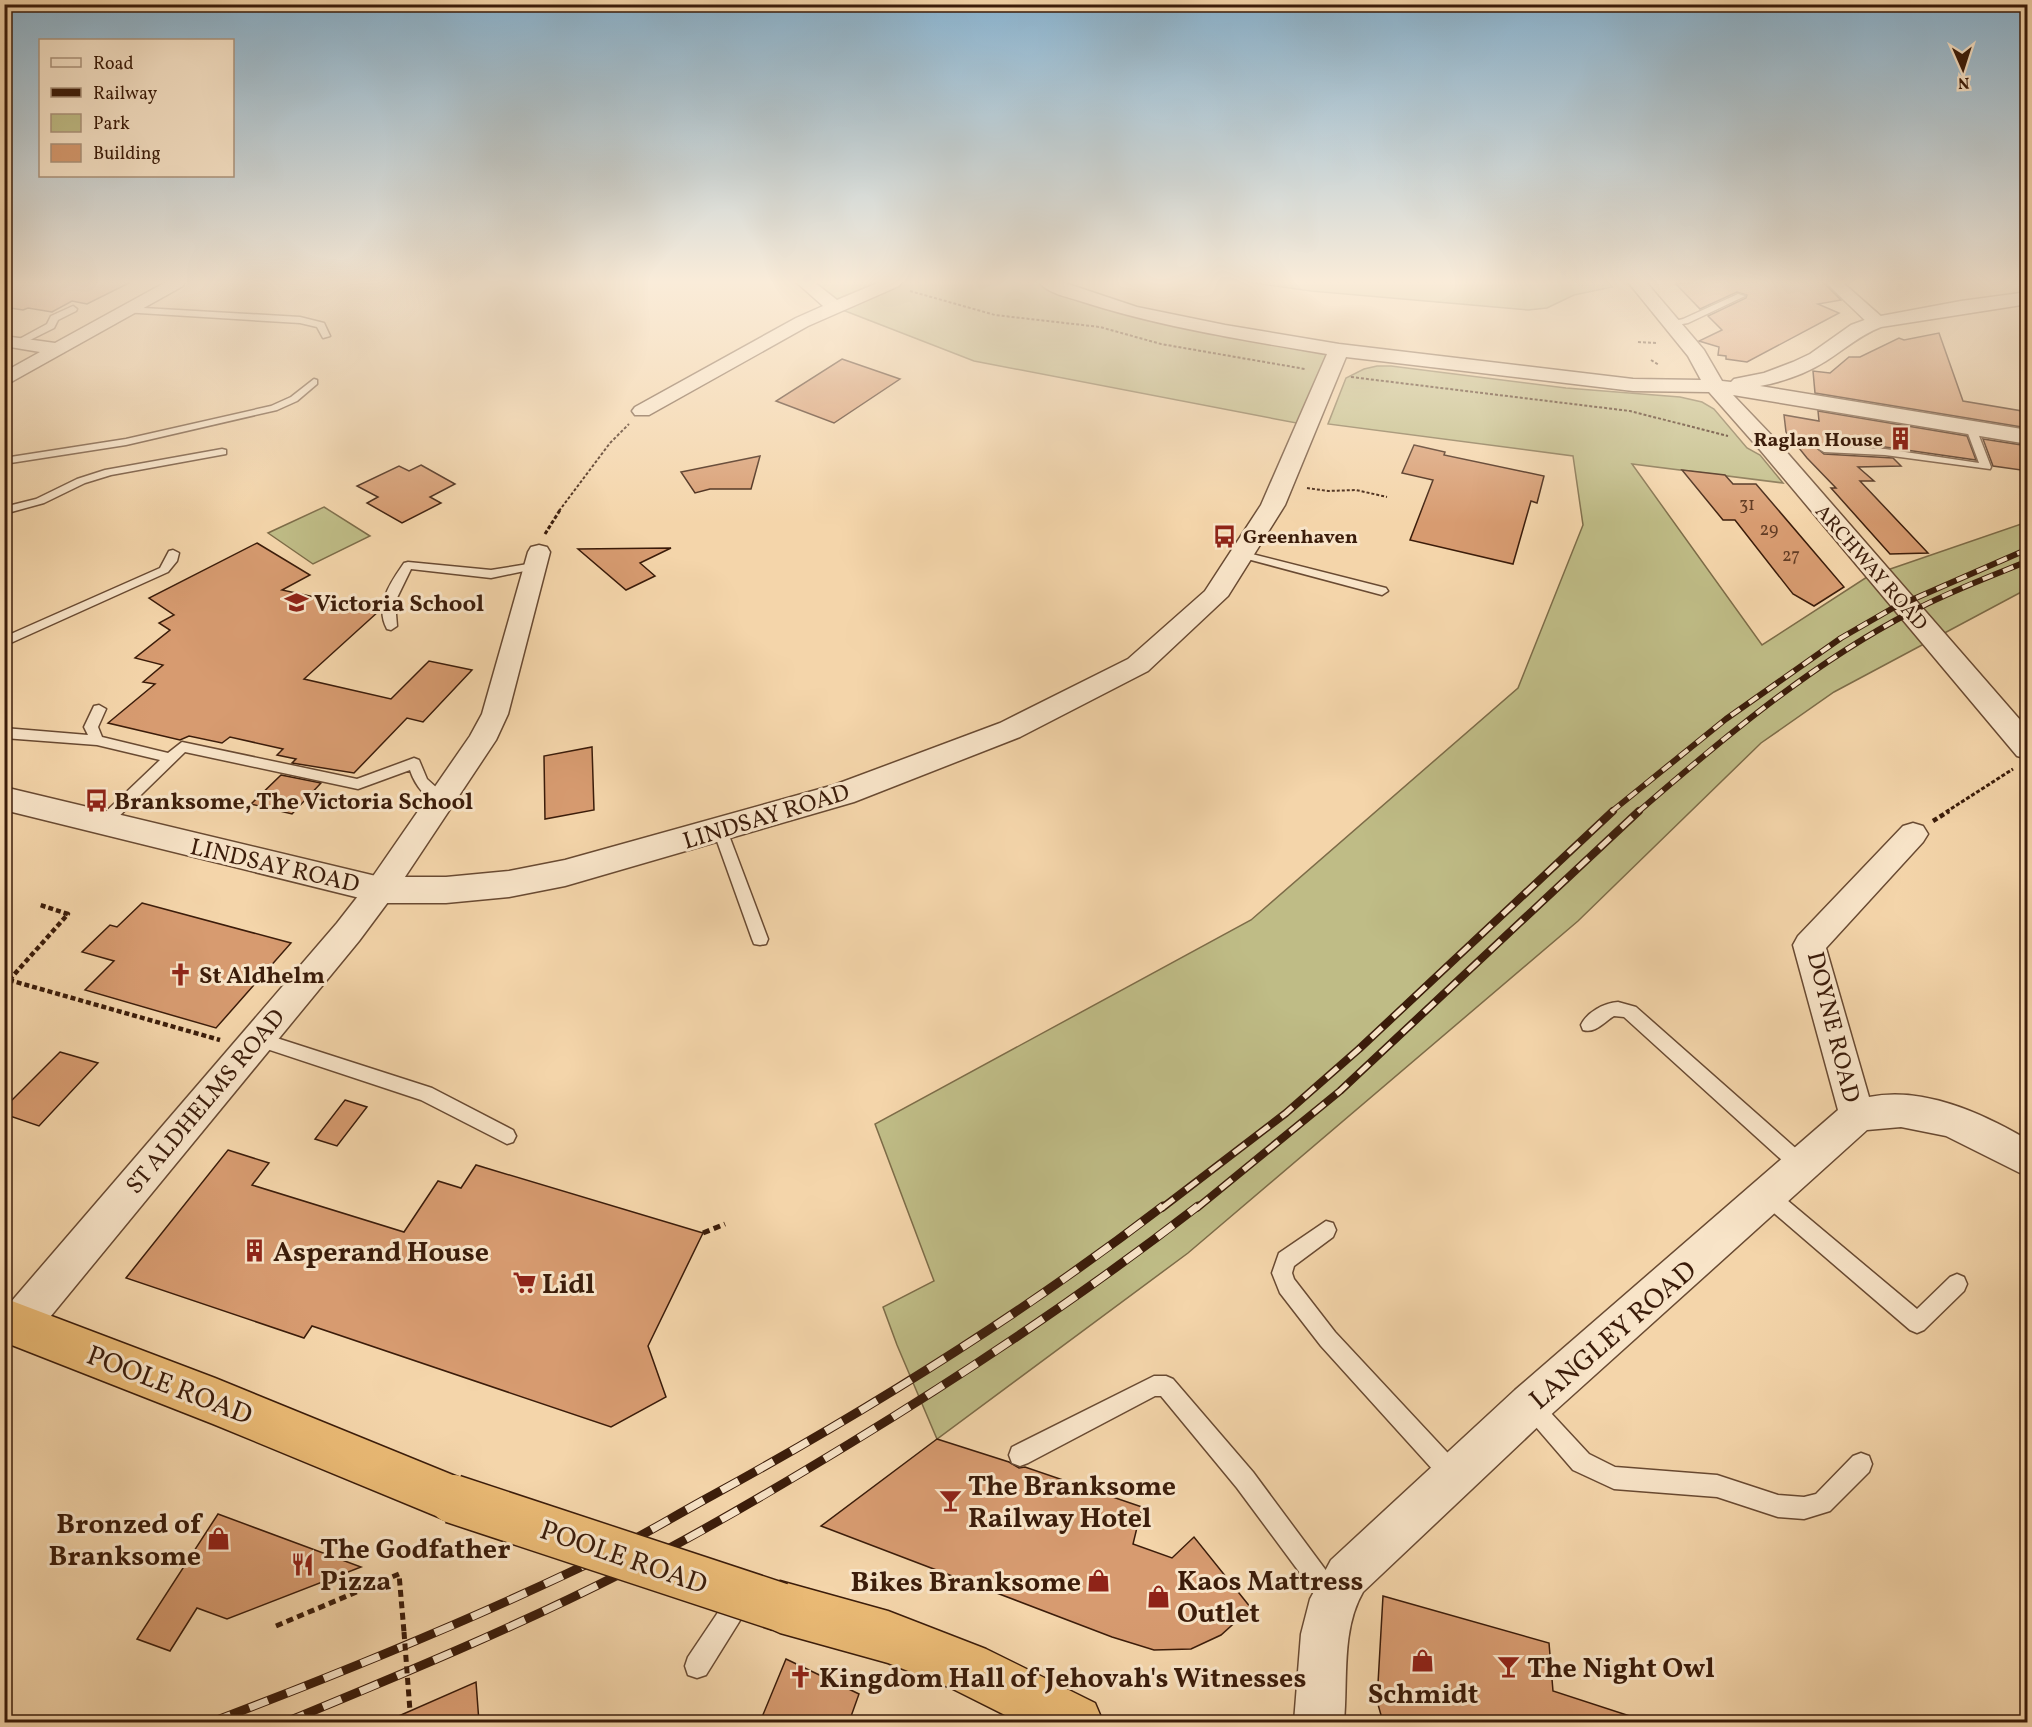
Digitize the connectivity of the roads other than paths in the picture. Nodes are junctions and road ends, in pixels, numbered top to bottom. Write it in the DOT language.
graph roads {
  1 [pos="33,363"];
  2 [pos="727,363"];
  3 [pos="1334,363"];
  4 [pos="1441,363"];
  5 [pos="1702,363"];
  6 [pos="1807,363"];
  7 [pos="4,380"];
  8 [pos="314,382"];
  9 [pos="1715,386"];
  10 [pos="1784,396"];
  11 [pos="642,411"];
  12 [pos="1749,423"];
  13 [pos="1971,428"];
  14 [pos="2028,437"];
  15 [pos="1824,449"];
  16 [pos="222,452"];
  17 [pos="4,461"];
  18 [pos="4,511"];
  19 [pos="173,553"];
  20 [pos="1239,554"];
  21 [pos="536,559"];
  22 [pos="1382,591"];
  23 [pos="390,626"];
  24 [pos="4,642"];
  25 [pos="99,710"];
  26 [pos="4,733"];
  27 [pos="97,740"];
  28 [pos="2023,757"];
  29 [pos="170,758"];
  30 [pos="4,798"];
  31 [pos="441,798"];
  32 [pos="102,824"];
  33 [pos="720,830"];
  34 [pos="1913,834"];
  35 [pos="380,890"];
  36 [pos="760,939"];
  37 [pos="1589,1025"];
  38 [pos="254,1044"];
  39 [pos="1857,1116"];
  40 [pos="507,1136"];
  41 [pos="2028,1160"];
  42 [pos="1802,1166"];
  43 [pos="1768,1196"];
  44 [pos="1326,1230"];
  45 [pos="1957,1284"];
  46 [pos="11,1322"];
  47 [pos="1530,1406"];
  48 [pos="1020,1455"];
  49 [pos="1861,1464"];
  50 [pos="1454,1476"];
  51 [pos="1333,1599"];
  52 [pos="761,1602"];
  53 [pos="698,1666"];
  54 [pos="1076,1722"];
  55 [pos="1319,1722"];
  1 -- 7 [label="street"];
  2 -- 11 [label="street"];
  3 -- 20 [label="street, LINDSAY ROAD"];
  4 -- 9 [label="street"];
  5 -- 9 [label="street, ARCHWAY ROAD"];
  6 -- 9 [label="street"];
  8 -- 17 [label="lane"];
  9 -- 10 [label="street"];
  9 -- 12 [label="street, ARCHWAY ROAD"];
  10 -- 12 [label="street"];
  10 -- 13 [label="street"];
  12 -- 28 [label="street, ARCHWAY ROAD"];
  13 -- 14 [label="street"];
  13 -- 15 [label="lane"];
  16 -- 18 [label="lane"];
  19 -- 24 [label="lane"];
  20 -- 22 [label="lane"];
  20 -- 33 [label="street, LINDSAY ROAD"];
  21 -- 23 [label="lane"];
  21 -- 31 [label="street, ST ALDHELMS ROAD"];
  25 -- 27 [label="lane"];
  26 -- 27 [label="lane"];
  27 -- 29 [label="lane"];
  29 -- 31 [label="lane"];
  29 -- 32 [label="lane"];
  30 -- 32 [label="street, LINDSAY ROAD"];
  31 -- 35 [label="street, ST ALDHELMS ROAD"];
  32 -- 35 [label="street, LINDSAY ROAD"];
  33 -- 35 [label="street, LINDSAY ROAD"];
  33 -- 36 [label="lane"];
  34 -- 39 [label="street, DOYNE ROAD"];
  35 -- 38 [label="street, ST ALDHELMS ROAD"];
  37 -- 42 [label="lane"];
  38 -- 40 [label="lane"];
  38 -- 46 [label="street, ST ALDHELMS ROAD"];
  39 -- 41 [label="street"];
  39 -- 42 [label="street, LANGLEY ROAD"];
  42 -- 43 [label="street, LANGLEY ROAD"];
  43 -- 45 [label="lane"];
  43 -- 47 [label="street, LANGLEY ROAD"];
  44 -- 50 [label="lane"];
  46 -- 52 [label="highway, POOLE ROAD, bridge"];
  47 -- 49 [label="lane"];
  47 -- 50 [label="street, LANGLEY ROAD"];
  48 -- 51 [label="lane"];
  50 -- 51 [label="street, LANGLEY ROAD"];
  51 -- 55 [label="street, LANGLEY ROAD"];
  52 -- 53 [label="lane"];
  52 -- 54 [label="highway, POOLE ROAD"];
}
